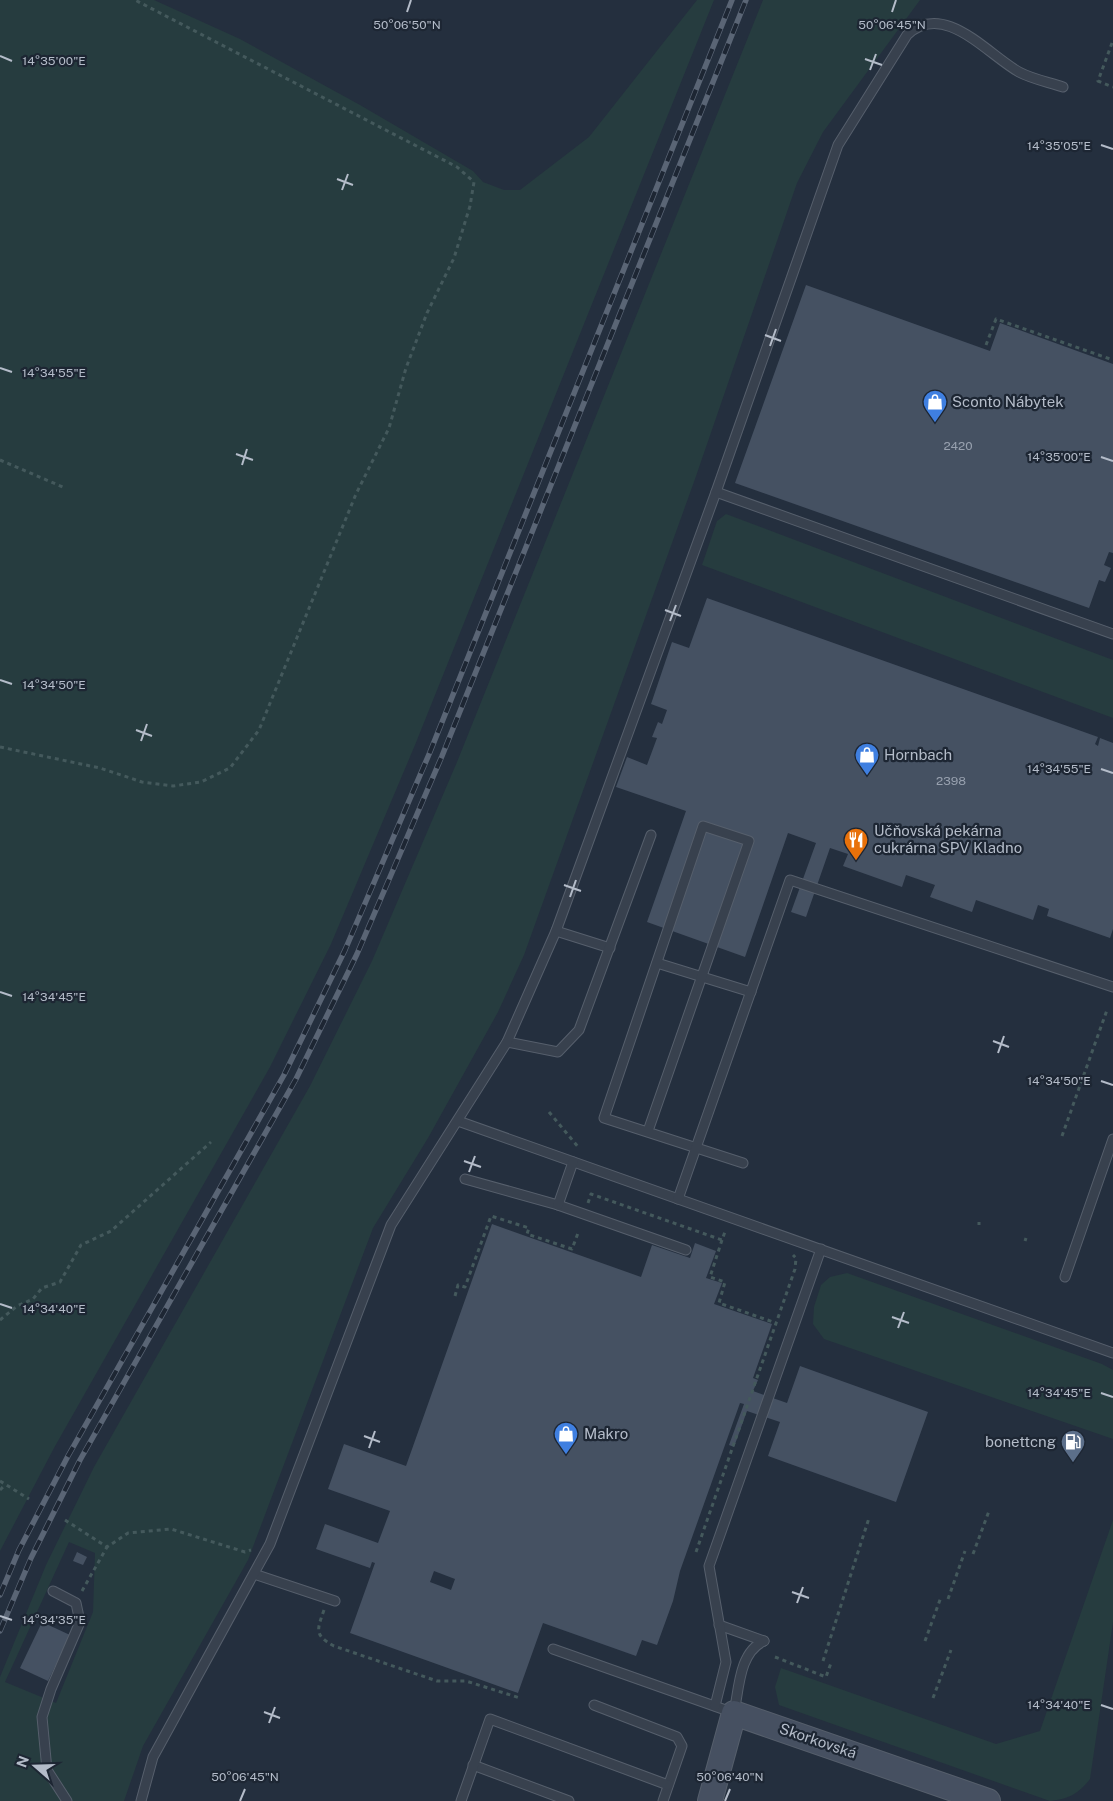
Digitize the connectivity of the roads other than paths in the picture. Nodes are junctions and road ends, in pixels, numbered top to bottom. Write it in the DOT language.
graph roads {
  1 [pos="1063,87"];
  2 [pos="716,492"];
  3 [pos="1113,634"];
  4 [pos="650,834"];
  5 [pos="556,931"];
  6 [pos="610,948"];
  7 [pos="656,963"];
  8 [pos="701,977"];
  9 [pos="1113,987"];
  10 [pos="751,992"];
  11 [pos="507,1042"];
  12 [pos="458,1121"];
  13 [pos="648,1131"];
  14 [pos="1113,1139"];
  15 [pos="696,1147"];
  16 [pos="573,1162"];
  17 [pos="744,1164"];
  18 [pos="465,1179"];
  19 [pos="678,1199"];
  20 [pos="558,1205"];
  21 [pos="821,1249"];
  22 [pos="686,1250"];
  23 [pos="1065,1277"];
  24 [pos="1113,1352"];
  25 [pos="254,1574"];
  26 [pos="53,1591"];
  27 [pos="335,1601"];
  28 [pos="719,1624"];
  29 [pos="553,1649"];
  30 [pos="594,1705"];
  31 [pos="725,1709"];
  32 [pos="473,1766"];
  33 [pos="668,1786"];
  34 [pos="67,1801"];
  35 [pos="142,1801"];
  36 [pos="461,1801"];
  37 [pos="568,1801"];
  38 [pos="663,1801"];
  39 [pos="710,1801"];
  40 [pos="988,1801"];
  1 -- 2 [label="lane"];
  2 -- 3 [label="lane"];
  2 -- 5 [label="lane"];
  4 -- 6 [label="lane"];
  5 -- 6 [label="lane"];
  5 -- 11 [label="lane"];
  6 -- 11 [label="lane"];
  7 -- 8 [label="lane"];
  7 -- 8 [label="lane"];
  7 -- 13 [label="lane"];
  8 -- 10 [label="lane"];
  8 -- 13 [label="lane"];
  9 -- 10 [label="lane"];
  10 -- 15 [label="lane"];
  11 -- 12 [label="lane"];
  12 -- 16 [label="lane"];
  12 -- 25 [label="lane"];
  13 -- 15 [label="lane"];
  14 -- 23 [label="lane"];
  15 -- 17 [label="lane"];
  15 -- 19 [label="lane"];
  16 -- 19 [label="lane"];
  16 -- 20 [label="lane"];
  18 -- 20 [label="lane"];
  19 -- 21 [label="lane"];
  20 -- 22 [label="lane"];
  21 -- 24 [label="lane"];
  21 -- 28 [label="lane"];
  25 -- 27 [label="lane"];
  25 -- 35 [label="lane"];
  26 -- 34 [label="lane"];
  28 -- 31 [label="lane"];
  28 -- 31 [label="lane"];
  29 -- 31 [label="lane"];
  30 -- 33 [label="lane"];
  31 -- 39 [label="street"];
  31 -- 40 [label="street, Skorkovská"];
  32 -- 33 [label="lane"];
  32 -- 36 [label="lane"];
  32 -- 37 [label="lane"];
  33 -- 38 [label="lane"];
}
